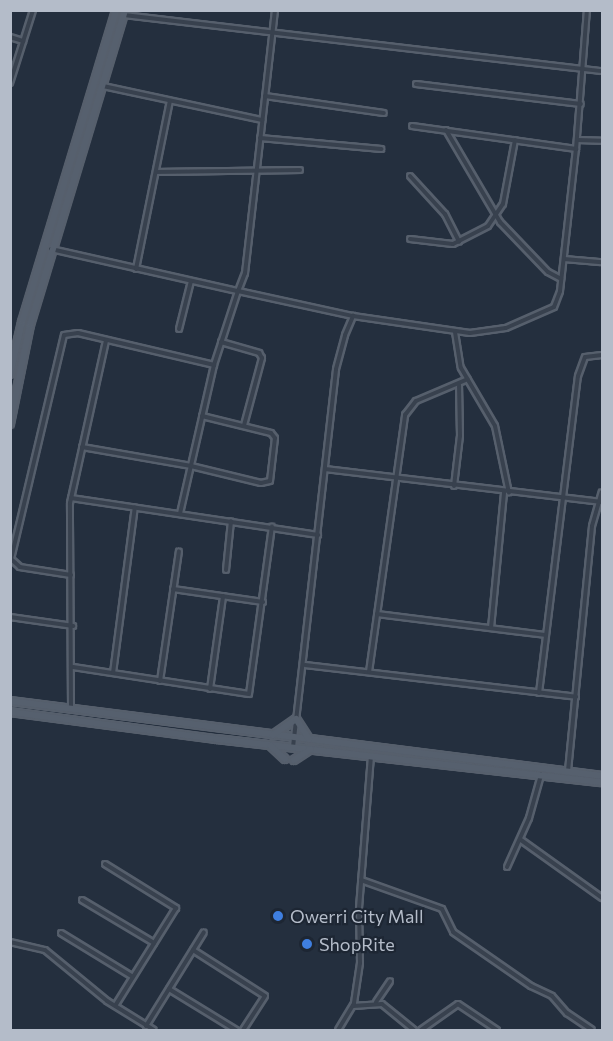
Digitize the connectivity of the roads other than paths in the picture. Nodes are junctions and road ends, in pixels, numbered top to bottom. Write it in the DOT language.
graph roads {
  1 [pos="33,10"];
  2 [pos="116,10"];
  3 [pos="275,10"];
  4 [pos="587,10"];
  5 [pos="124,13"];
  6 [pos="111,30"];
  7 [pos="118,32"];
  8 [pos="273,32"];
  9 [pos="10,37"];
  10 [pos="23,41"];
  11 [pos="582,69"];
  12 [pos="603,71"];
  13 [pos="10,83"];
  14 [pos="416,84"];
  15 [pos="102,86"];
  16 [pos="265,96"];
  17 [pos="170,101"];
  18 [pos="581,104"];
  19 [pos="384,113"];
  20 [pos="262,120"];
  21 [pos="412,126"];
  22 [pos="446,130"];
  23 [pos="260,138"];
  24 [pos="515,140"];
  25 [pos="577,140"];
  26 [pos="603,141"];
  27 [pos="382,149"];
  28 [pos="576,149"];
  29 [pos="300,170"];
  30 [pos="256,171"];
  31 [pos="156,172"];
  32 [pos="410,176"];
  33 [pos="497,216"];
  34 [pos="410,239"];
  35 [pos="459,242"];
  36 [pos="45,247"];
  37 [pos="53,249"];
  38 [pos="564,259"];
  39 [pos="603,261"];
  40 [pos="136,269"];
  41 [pos="562,279"];
  42 [pos="191,281"];
  43 [pos="238,291"];
  44 [pos="353,316"];
  45 [pos="179,329"];
  46 [pos="455,332"];
  47 [pos="106,340"];
  48 [pos="221,342"];
  49 [pos="603,355"];
  50 [pos="214,366"];
  51 [pos="10,374"];
  52 [pos="468,379"];
  53 [pos="459,385"];
  54 [pos="202,416"];
  55 [pos="10,424"];
  56 [pos="244,425"];
  57 [pos="82,447"];
  58 [pos="191,466"];
  59 [pos="325,469"];
  60 [pos="395,478"];
  61 [pos="454,486"];
  62 [pos="603,492"];
  63 [pos="506,493"];
  64 [pos="71,498"];
  65 [pos="561,498"];
  66 [pos="600,502"];
  67 [pos="135,507"];
  68 [pos="180,514"];
  69 [pos="231,521"];
  70 [pos="272,527"];
  71 [pos="318,536"];
  72 [pos="179,551"];
  73 [pos="226,570"];
  74 [pos="71,575"];
  75 [pos="173,589"];
  76 [pos="223,596"];
  77 [pos="263,602"];
  78 [pos="377,614"];
  79 [pos="10,617"];
  80 [pos="73,626"];
  81 [pos="491,628"];
  82 [pos="545,634"];
  83 [pos="305,665"];
  84 [pos="73,667"];
  85 [pos="369,672"];
  86 [pos="113,673"];
  87 [pos="160,681"];
  88 [pos="210,689"];
  89 [pos="538,693"];
  90 [pos="576,697"];
  91 [pos="10,701"];
  92 [pos="71,710"];
  93 [pos="10,712"];
  94 [pos="296,719"];
  95 [pos="273,736"];
  96 [pos="294,738"];
  97 [pos="310,740"];
  98 [pos="267,744"];
  99 [pos="293,747"];
  100 [pos="311,749"];
  101 [pos="371,756"];
  102 [pos="285,759"];
  103 [pos="294,760"];
  104 [pos="491,765"];
  105 [pos="568,772"];
  106 [pos="541,774"];
  107 [pos="603,776"];
  108 [pos="603,782"];
  109 [pos="521,840"];
  110 [pos="105,864"];
  111 [pos="507,867"];
  112 [pos="362,880"];
  113 [pos="603,898"];
  114 [pos="82,900"];
  115 [pos="204,932"];
  116 [pos="60,933"];
  117 [pos="10,942"];
  118 [pos="154,943"];
  119 [pos="193,950"];
  120 [pos="133,977"];
  121 [pos="390,981"];
  122 [pos="169,989"];
  123 [pos="376,1002"];
  124 [pos="115,1006"];
  125 [pos="352,1006"];
  126 [pos="146,1026"];
  127 [pos="154,1030"];
  128 [pos="236,1030"];
  129 [pos="243,1030"];
  130 [pos="338,1030"];
  131 [pos="414,1030"];
  132 [pos="421,1030"];
  133 [pos="497,1030"];
  134 [pos="592,1030"];
  1 -- 10 [label="street"];
  2 -- 6 [label="main road"];
  3 -- 8 [label="street"];
  4 -- 11 [label="street"];
  5 -- 7 [label="main road"];
  5 -- 8 [label="street"];
  6 -- 7 [label="main road"];
  6 -- 36 [label="main road"];
  7 -- 15 [label="main road"];
  8 -- 11 [label="street"];
  8 -- 16 [label="street"];
  9 -- 10 [label="street"];
  10 -- 13 [label="street"];
  11 -- 12 [label="street"];
  11 -- 18 [label="street"];
  14 -- 18 [label="street"];
  15 -- 17 [label="street"];
  15 -- 37 [label="main road"];
  16 -- 19 [label="street"];
  16 -- 20 [label="street"];
  17 -- 20 [label="street"];
  17 -- 31 [label="street"];
  18 -- 25 [label="street"];
  20 -- 23 [label="street"];
  21 -- 22 [label="street"];
  22 -- 24 [label="street"];
  22 -- 33 [label="street"];
  23 -- 27 [label="street"];
  23 -- 30 [label="street"];
  24 -- 28 [label="street"];
  24 -- 33 [label="street"];
  25 -- 26 [label="street"];
  25 -- 28 [label="street"];
  28 -- 38 [label="street"];
  29 -- 30 [label="street"];
  30 -- 31 [label="street"];
  30 -- 43 [label="street"];
  31 -- 40 [label="street"];
  32 -- 35 [label="street"];
  33 -- 35 [label="street"];
  33 -- 41 [label="street"];
  34 -- 35 [label="street"];
  36 -- 37 [label="street"];
  36 -- 51 [label="main road"];
  37 -- 40 [label="street"];
  37 -- 55 [label="main road"];
  38 -- 39 [label="street"];
  38 -- 41 [label="street"];
  40 -- 42 [label="street"];
  41 -- 46 [label="street"];
  42 -- 43 [label="street"];
  42 -- 45 [label="street"];
  43 -- 44 [label="street"];
  43 -- 48 [label="street"];
  44 -- 46 [label="street"];
  44 -- 59 [label="street"];
  46 -- 52 [label="street"];
  47 -- 50 [label="street"];
  47 -- 57 [label="street"];
  47 -- 74 [label="street"];
  48 -- 50 [label="street"];
  48 -- 56 [label="street"];
  49 -- 65 [label="street"];
  50 -- 54 [label="street"];
  52 -- 53 [label="street"];
  52 -- 63 [label="street"];
  53 -- 60 [label="street"];
  53 -- 61 [label="street"];
  54 -- 56 [label="street"];
  54 -- 58 [label="street"];
  56 -- 58 [label="street"];
  57 -- 58 [label="street"];
  57 -- 64 [label="street"];
  58 -- 68 [label="street"];
  59 -- 60 [label="street"];
  59 -- 71 [label="street"];
  60 -- 61 [label="street"];
  60 -- 78 [label="street"];
  61 -- 63 [label="street"];
  62 -- 66 [label="street"];
  63 -- 65 [label="street"];
  63 -- 81 [label="street"];
  64 -- 67 [label="street"];
  64 -- 74 [label="street"];
  65 -- 66 [label="street"];
  65 -- 82 [label="street"];
  66 -- 90 [label="street"];
  67 -- 68 [label="street"];
  67 -- 86 [label="street"];
  68 -- 69 [label="street"];
  69 -- 70 [label="street"];
  69 -- 73 [label="street"];
  70 -- 71 [label="street"];
  70 -- 77 [label="street"];
  71 -- 83 [label="street"];
  72 -- 75 [label="street"];
  74 -- 80 [label="street"];
  75 -- 76 [label="street"];
  75 -- 87 [label="street"];
  76 -- 77 [label="street"];
  76 -- 88 [label="street"];
  77 -- 88 [label="street"];
  78 -- 81 [label="street"];
  78 -- 85 [label="street"];
  79 -- 80 [label="street"];
  80 -- 84 [label="street"];
  81 -- 82 [label="street"];
  82 -- 89 [label="street"];
  83 -- 85 [label="street"];
  83 -- 94 [label="street"];
  84 -- 86 [label="street"];
  84 -- 92 [label="street"];
  85 -- 89 [label="street"];
  86 -- 87 [label="street"];
  87 -- 88 [label="street"];
  89 -- 90 [label="street"];
  90 -- 105 [label="street"];
  91 -- 92 [label="main road"];
  92 -- 95 [label="main road"];
  93 -- 98 [label="main road"];
  94 -- 95 [label="main road"];
  94 -- 96 [label="street"];
  94 -- 97 [label="main road"];
  95 -- 96 [label="main road"];
  96 -- 97 [label="main road"];
  96 -- 99 [label="street"];
  97 -- 104 [label="main road"];
  98 -- 99 [label="main road"];
  98 -- 102 [label="main road"];
  99 -- 100 [label="main road"];
  100 -- 101 [label="main road"];
  100 -- 103 [label="main road"];
  101 -- 104 [label="main road"];
  101 -- 112 [label="street"];
  104 -- 105 [label="main road"];
  104 -- 106 [label="main road"];
  105 -- 107 [label="main road"];
  106 -- 108 [label="main road"];
  106 -- 109 [label="street"];
  109 -- 111 [label="street"];
  109 -- 113 [label="street"];
  110 -- 118 [label="street"];
  112 -- 125 [label="street"];
  112 -- 134 [label="street"];
  114 -- 118 [label="street"];
  115 -- 119 [label="street"];
  116 -- 120 [label="street"];
  117 -- 124 [label="street"];
  118 -- 120 [label="street"];
  119 -- 122 [label="street"];
  119 -- 129 [label="street"];
  120 -- 124 [label="street"];
  121 -- 123 [label="street"];
  122 -- 126 [label="street"];
  122 -- 128 [label="street"];
  123 -- 125 [label="street"];
  123 -- 131 [label="street"];
  124 -- 126 [label="street"];
  125 -- 130 [label="street"];
  126 -- 127 [label="street"];
  132 -- 133 [label="street"];
}
